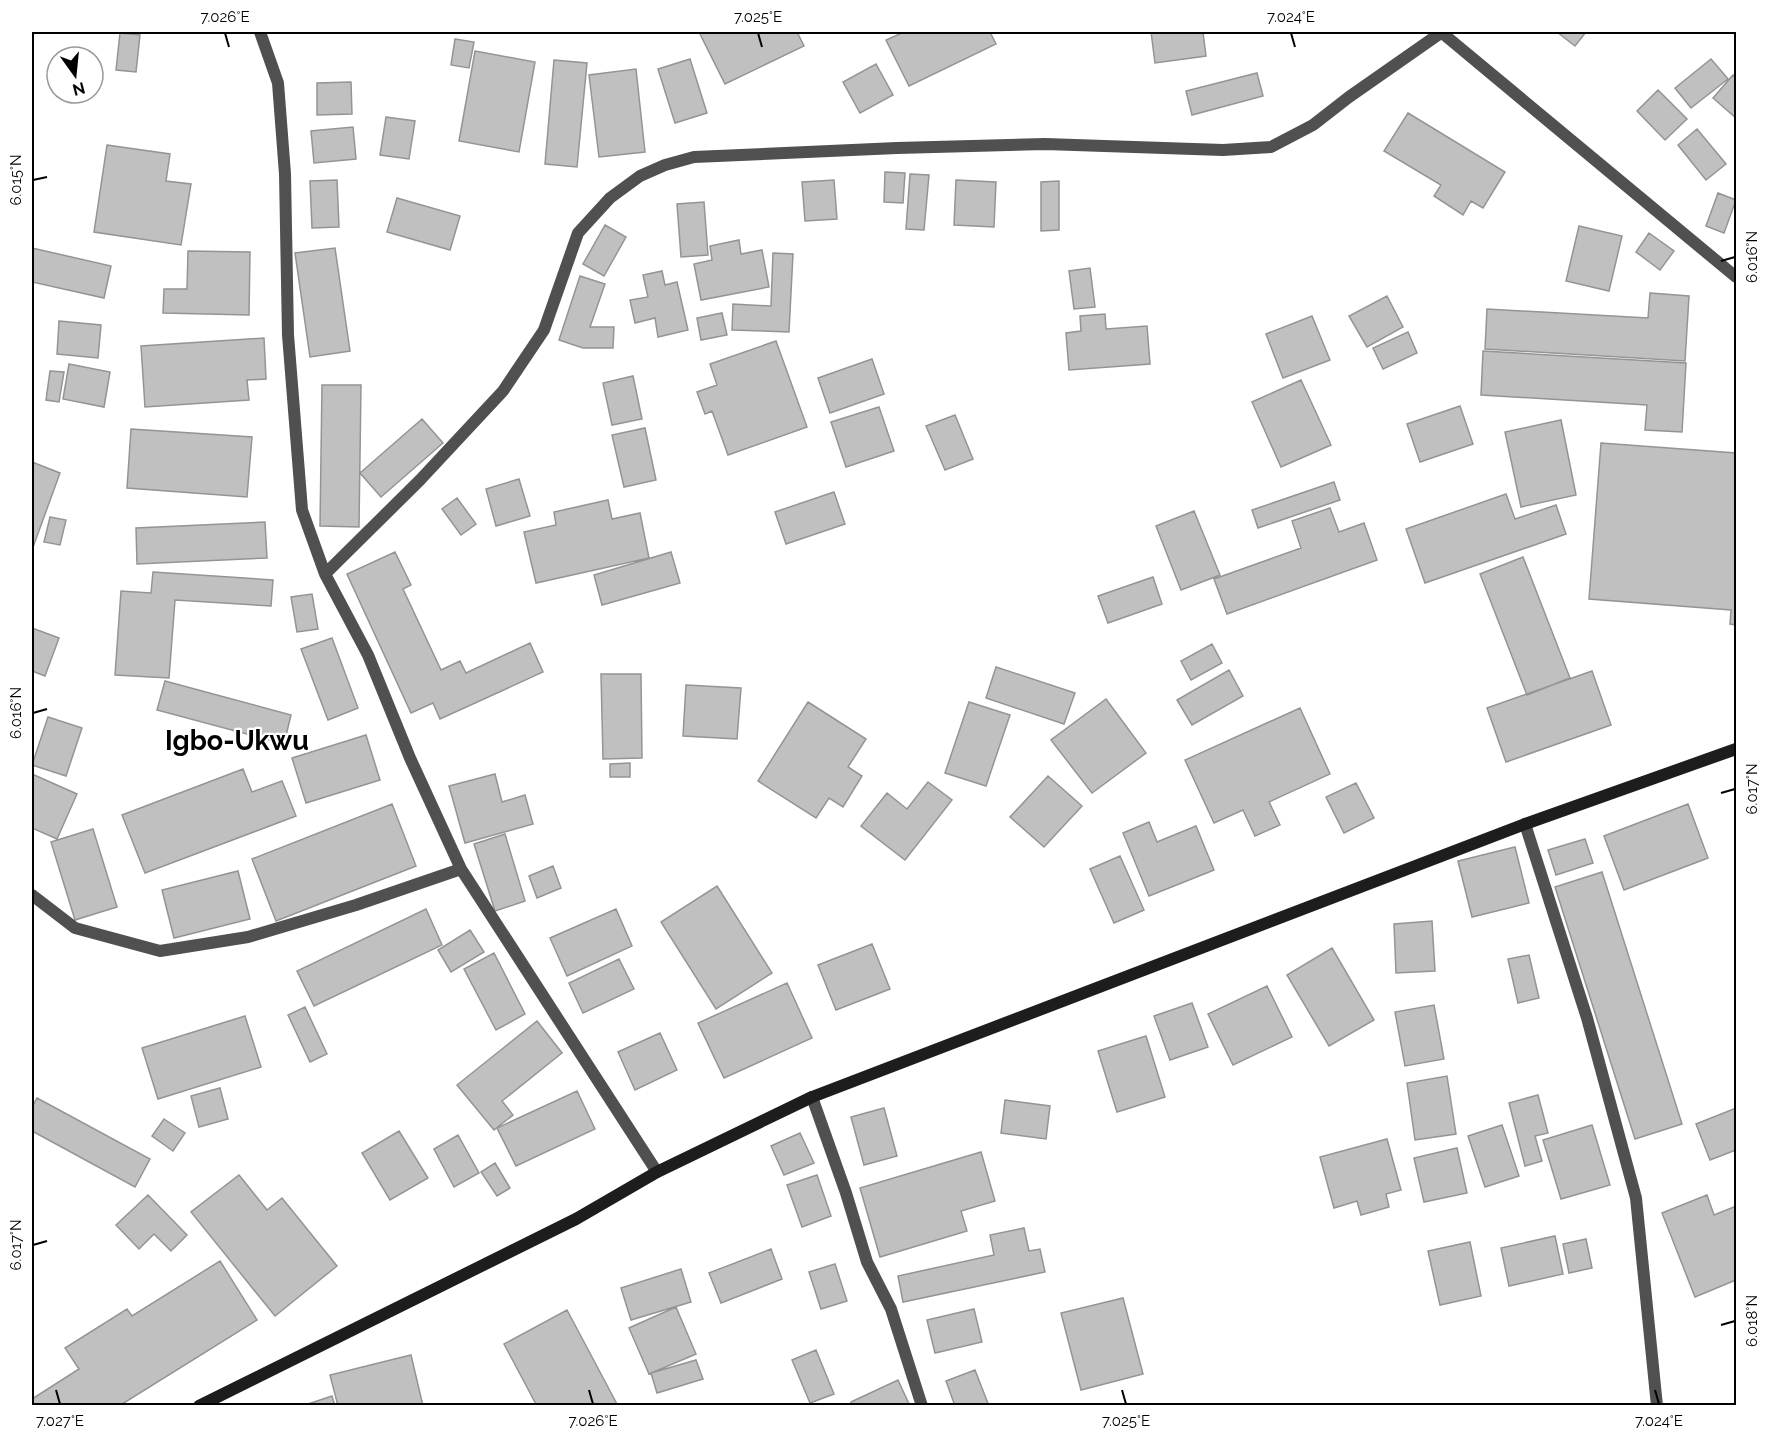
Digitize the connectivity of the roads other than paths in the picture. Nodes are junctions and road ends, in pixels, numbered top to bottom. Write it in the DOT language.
graph roads {
  1 [pos="260,32"];
  2 [pos="1441,32"];
  3 [pos="1737,277"];
  4 [pos="325,574"];
  5 [pos="1737,748"];
  6 [pos="1526,824"];
  7 [pos="460,869"];
  8 [pos="32,895"];
  9 [pos="812,1097"];
  10 [pos="657,1172"];
  11 [pos="199,1406"];
  12 [pos="922,1406"];
  13 [pos="1657,1406"];
  1 -- 4 [label="street"];
  2 -- 3 [label="street"];
  2 -- 4 [label="street"];
  4 -- 7 [label="street"];
  5 -- 6 [label="main road"];
  6 -- 9 [label="main road"];
  6 -- 13 [label="street"];
  7 -- 8 [label="street"];
  7 -- 10 [label="street"];
  9 -- 10 [label="main road"];
  9 -- 12 [label="street"];
  10 -- 11 [label="main road"];
}
